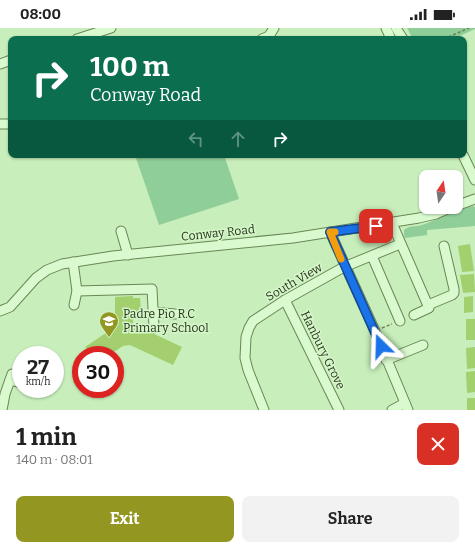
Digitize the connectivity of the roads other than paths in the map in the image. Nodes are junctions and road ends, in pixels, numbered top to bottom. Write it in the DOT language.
graph roads {
  1 [pos="107,29"];
  2 [pos="86,36"];
  3 [pos="464,158"];
  4 [pos="475,180"];
  5 [pos="475,199"];
  6 [pos="463,203"];
  7 [pos="436,214"];
  8 [pos="392,223"];
  9 [pos="121,231"];
  10 [pos="330,232"];
  11 [pos="400,244"];
  12 [pos="444,246"];
  13 [pos="128,255"];
  14 [pos="372,256"];
  15 [pos="73,262"];
  16 [pos="344,267"];
  17 [pos="78,291"];
  18 [pos="285,300"];
  19 [pos="74,305"];
  20 [pos="428,306"];
  21 [pos="0,311"];
  22 [pos="153,312"];
  23 [pos="175,314"];
  24 [pos="414,315"];
  25 [pos="400,321"];
  26 [pos="154,328"];
  27 [pos="423,345"];
  28 [pos="386,360"];
  29 [pos="12,378"];
  30 [pos="407,407"];
  31 [pos="2,410"];
  32 [pos="264,410"];
  33 [pos="339,410"];
  34 [pos="392,410"];
  1 -- 2 [label="street"];
  3 -- 4 [label="street"];
  5 -- 6 [label="street"];
  7 -- 8 [label="street, Conway Road"];
  8 -- 10 [label="street, Conway Road"];
  8 -- 11 [label="street"];
  9 -- 13 [label="street"];
  10 -- 13 [label="street, Conway Road"];
  10 -- 16 [label="street"];
  11 -- 14 [label="street, South View"];
  11 -- 20 [label="street"];
  12 -- 20 [label="street"];
  13 -- 15 [label="street, Conway Road"];
  14 -- 16 [label="street, South View"];
  14 -- 25 [label="street"];
  15 -- 17 [label="street"];
  15 -- 21 [label="street, Conway Road"];
  16 -- 18 [label="street, South View"];
  16 -- 28 [label="street"];
  17 -- 19 [label="street"];
  17 -- 22 [label="street"];
  18 -- 32 [label="street, South View"];
  18 -- 33 [label="street, Hanbury Grove"];
  20 -- 24 [label="street"];
  22 -- 23 [label="street"];
  22 -- 26 [label="street"];
  27 -- 28 [label="street"];
  28 -- 30 [label="street"];
  29 -- 31 [label="street"];
  30 -- 34 [label="street"];
}
